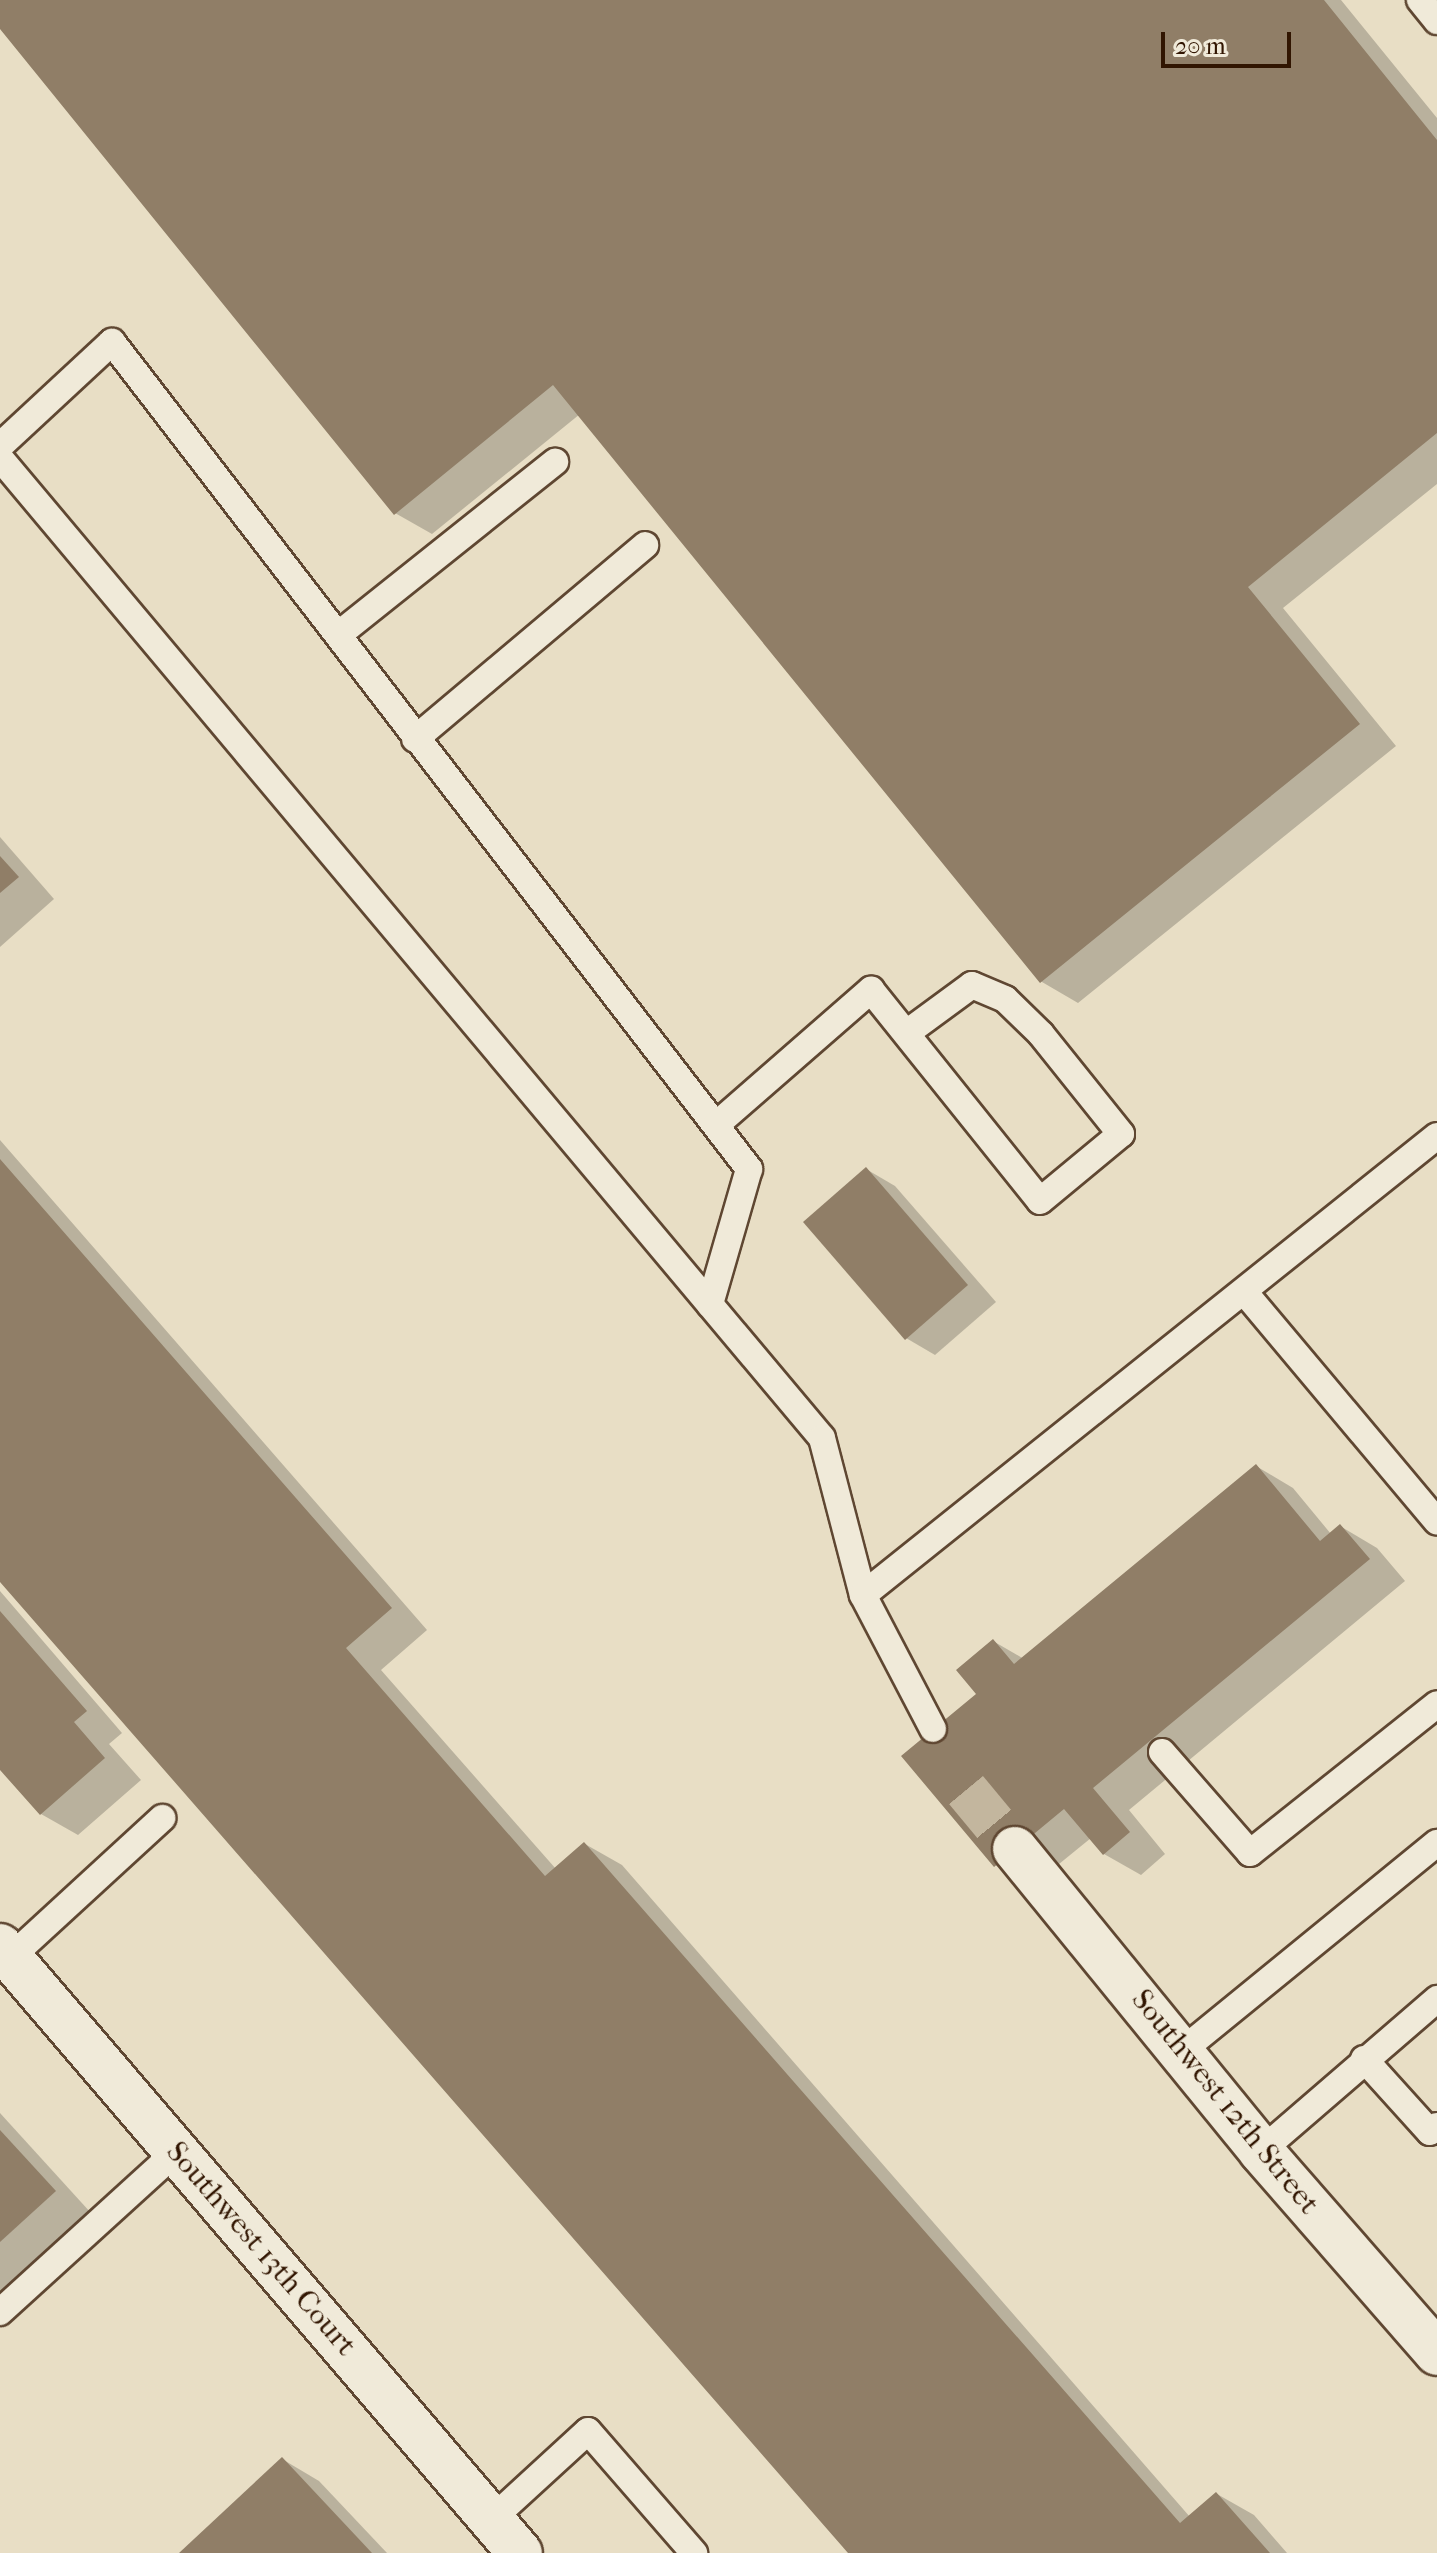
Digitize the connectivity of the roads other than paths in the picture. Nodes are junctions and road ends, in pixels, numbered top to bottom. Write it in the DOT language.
graph roads {
  1 [pos="1420,0"];
  2 [pos="1437,21"];
  3 [pos="0,446"];
  4 [pos="0,458"];
  5 [pos="555,462"];
  6 [pos="645,545"];
  7 [pos="338,635"];
  8 [pos="415,739"];
  9 [pos="908,1032"];
  10 [pos="716,1125"];
  11 [pos="1437,1136"];
  12 [pos="1246,1294"];
  13 [pos="710,1304"];
  14 [pos="1437,1522"];
  15 [pos="863,1595"];
  16 [pos="1437,1704"];
  17 [pos="933,1729"];
  18 [pos="1162,1752"];
  19 [pos="162,1818"];
  20 [pos="1437,1843"];
  21 [pos="1015,1849"];
  22 [pos="5,1952"];
  23 [pos="1437,1999"];
  24 [pos="1183,2050"];
  25 [pos="1364,2059"];
  26 [pos="1435,2133"];
  27 [pos="177,2151"];
  28 [pos="1261,2151"];
  29 [pos="0,2312"];
  30 [pos="1437,2353"];
  31 [pos="492,2519"];
  32 [pos="520,2553"];
  33 [pos="694,2553"];
  1 -- 2 [label="lane"];
  3 -- 7 [label="lane"];
  4 -- 13 [label="lane"];
  5 -- 7 [label="lane"];
  6 -- 8 [label="lane"];
  7 -- 8 [label="lane"];
  8 -- 10 [label="lane"];
  9 -- 9 [label="lane"];
  9 -- 10 [label="lane"];
  10 -- 13 [label="lane"];
  11 -- 12 [label="lane"];
  12 -- 14 [label="lane"];
  12 -- 15 [label="lane"];
  13 -- 15 [label="lane"];
  15 -- 17 [label="lane"];
  16 -- 18 [label="lane"];
  19 -- 22 [label="lane"];
  20 -- 24 [label="lane"];
  21 -- 24 [label="street, Southwest 12th Street"];
  22 -- 27 [label="street, Southwest 13th Court"];
  23 -- 25 [label="lane"];
  24 -- 28 [label="street, Southwest 12th Street"];
  25 -- 26 [label="lane"];
  25 -- 28 [label="lane"];
  27 -- 29 [label="lane"];
  27 -- 31 [label="street, Southwest 13th Court"];
  28 -- 30 [label="street, Southwest 12th Street"];
  31 -- 32 [label="street, Southwest 13th Court"];
  31 -- 33 [label="lane"];
}
